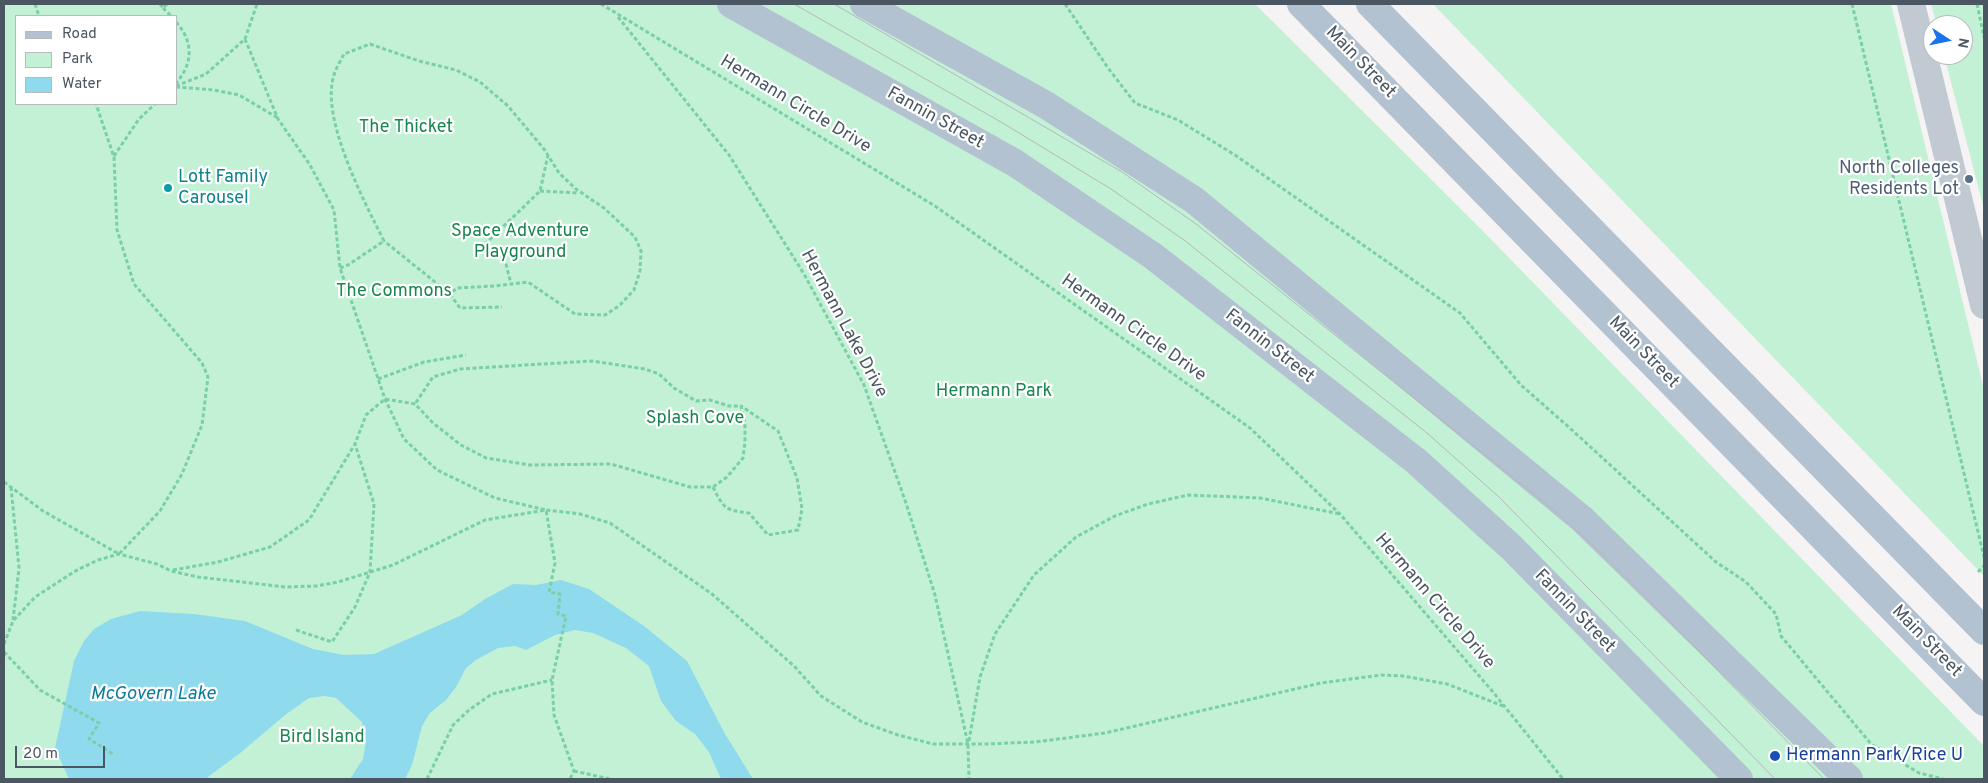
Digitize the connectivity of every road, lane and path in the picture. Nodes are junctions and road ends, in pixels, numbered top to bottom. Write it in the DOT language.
graph roads {
  1 [pos="160,4"];
  2 [pos="167,4"];
  3 [pos="257,4"];
  4 [pos="600,4"];
  5 [pos="731,4"];
  6 [pos="864,4"];
  7 [pos="1065,4"];
  8 [pos="1302,4"];
  9 [pos="1370,4"];
  10 [pos="1852,4"];
  11 [pos="1911,4"];
  12 [pos="1977,4"];
  13 [pos="163,8"];
  14 [pos="616,14"];
  15 [pos="170,15"];
  16 [pos="178,24"];
  17 [pos="1984,37"];
  18 [pos="245,39"];
  19 [pos="178,82"];
  20 [pos="178,84"];
  21 [pos="178,85"];
  22 [pos="96,105"];
  23 [pos="154,105"];
  24 [pos="278,119"];
  25 [pos="548,155"];
  26 [pos="114,157"];
  27 [pos="540,191"];
  28 [pos="582,193"];
  29 [pos="384,241"];
  30 [pos="340,268"];
  31 [pos="511,284"];
  32 [pos="450,294"];
  33 [pos="1984,305"];
  34 [pos="502,306"];
  35 [pos="466,355"];
  36 [pos="378,379"];
  37 [pos="385,399"];
  38 [pos="415,404"];
  39 [pos="741,406"];
  40 [pos="355,444"];
  41 [pos="4,482"];
  42 [pos="11,487"];
  43 [pos="713,487"];
  44 [pos="546,510"];
  45 [pos="1340,514"];
  46 [pos="119,554"];
  47 [pos="1984,557"];
  48 [pos="1984,566"];
  49 [pos="171,570"];
  50 [pos="370,572"];
  51 [pos="1978,572"];
  52 [pos="13,621"];
  53 [pos="296,630"];
  54 [pos="1984,631"];
  55 [pos="4,644"];
  56 [pos="4,652"];
  57 [pos="552,680"];
  58 [pos="1984,702"];
  59 [pos="1503,706"];
  60 [pos="968,744"];
  61 [pos="113,754"];
  62 [pos="574,771"];
  63 [pos="427,779"];
  64 [pos="570,779"];
  65 [pos="610,779"];
  66 [pos="969,779"];
  67 [pos="1563,779"];
  68 [pos="1738,779"];
  69 [pos="1849,779"];
  70 [pos="1943,779"];
  1 -- 13 [label="path"];
  2 -- 13 [label="path"];
  3 -- 18 [label="path"];
  4 -- 14 [label="path, Hermann Circle Drive"];
  5 -- 68 [label="main road, Fannin Street"];
  6 -- 69 [label="main road"];
  7 -- 70 [label="path"];
  8 -- 58 [label="main road, Main Street"];
  9 -- 54 [label="main road"];
  10 -- 47 [label="path"];
  11 -- 33 [label="lane"];
  12 -- 17 [label="path"];
  13 -- 15 [label="path"];
  14 -- 45 [label="path, Hermann Circle Drive"];
  14 -- 60 [label="path, Hermann Lake Drive"];
  16 -- 19 [label="path"];
  18 -- 20 [label="path"];
  18 -- 24 [label="path"];
  21 -- 24 [label="path"];
  22 -- 26 [label="path"];
  23 -- 26 [label="path"];
  24 -- 30 [label="path"];
  25 -- 27 [label="path"];
  25 -- 28 [label="path"];
  25 -- 29 [label="path"];
  26 -- 46 [label="path"];
  27 -- 28 [label="path"];
  27 -- 31 [label="path"];
  28 -- 31 [label="path"];
  29 -- 30 [label="path"];
  29 -- 32 [label="path"];
  30 -- 36 [label="path"];
  31 -- 32 [label="path"];
  32 -- 34 [label="path"];
  35 -- 36 [label="path"];
  36 -- 37 [label="path"];
  37 -- 38 [label="path"];
  37 -- 40 [label="path"];
  37 -- 44 [label="path"];
  38 -- 39 [label="path"];
  38 -- 43 [label="path"];
  39 -- 43 [label="path"];
  39 -- 43 [label="path"];
  40 -- 49 [label="path"];
  40 -- 50 [label="path"];
  41 -- 42 [label="path"];
  42 -- 46 [label="path"];
  42 -- 52 [label="path"];
  44 -- 50 [label="path"];
  44 -- 57 [label="path"];
  44 -- 60 [label="path"];
  45 -- 59 [label="path, Hermann Circle Drive"];
  45 -- 60 [label="path"];
  46 -- 49 [label="path"];
  46 -- 52 [label="path"];
  48 -- 51 [label="path"];
  49 -- 50 [label="path"];
  50 -- 53 [label="path"];
  52 -- 55 [label="path"];
  56 -- 61 [label="path"];
  57 -- 62 [label="path"];
  57 -- 63 [label="path"];
  59 -- 60 [label="path"];
  59 -- 67 [label="path, Hermann Circle Drive"];
  60 -- 66 [label="path, Hermann Lake Drive"];
  62 -- 64 [label="path"];
  62 -- 65 [label="path"];
}
